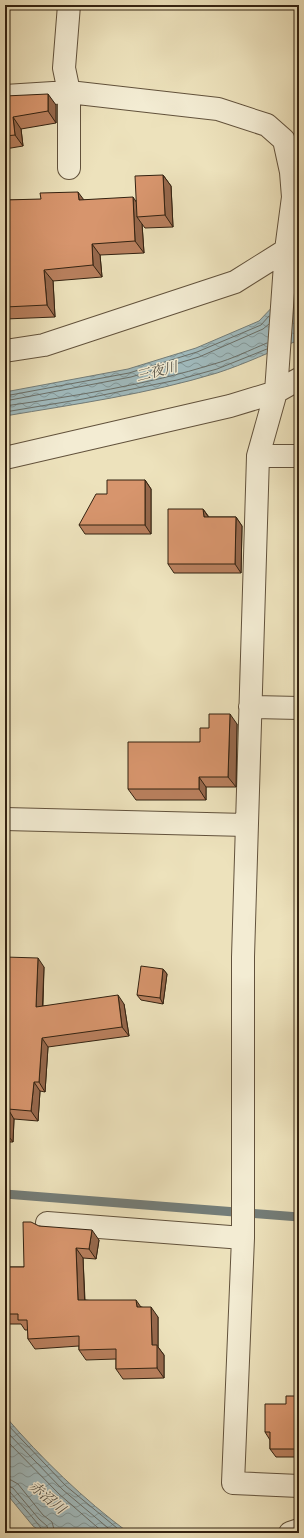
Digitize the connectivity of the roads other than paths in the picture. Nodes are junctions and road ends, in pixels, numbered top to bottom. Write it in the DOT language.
graph roads {
  1 [pos="69,5"];
  2 [pos="69,92"];
  3 [pos="5,96"];
  4 [pos="69,168"];
  5 [pos="296,195"];
  6 [pos="292,247"];
  7 [pos="5,351"];
  8 [pos="299,379"];
  9 [pos="276,392"];
  10 [pos="258,456"];
  11 [pos="299,456"];
  12 [pos="5,458"];
  13 [pos="250,707"];
  14 [pos="299,708"];
  15 [pos="5,819"];
  16 [pos="246,825"];
  17 [pos="47,1223"];
  18 [pos="243,1226"];
  19 [pos="299,1486"];
  20 [pos="299,1530"];
  21 [pos="290,1533"];
  1 -- 2 [label="street"];
  2 -- 3 [label="street"];
  2 -- 4 [label="street"];
  2 -- 5 [label="street"];
  5 -- 6 [label="street"];
  6 -- 7 [label="street"];
  6 -- 9 [label="street"];
  8 -- 9 [label="street"];
  9 -- 10 [label="street"];
  9 -- 12 [label="street"];
  10 -- 11 [label="street"];
  10 -- 13 [label="street"];
  13 -- 14 [label="street"];
  13 -- 16 [label="street"];
  15 -- 16 [label="street"];
  16 -- 18 [label="street"];
  17 -- 18 [label="street"];
  18 -- 19 [label="street"];
  20 -- 21 [label="street"];
}
